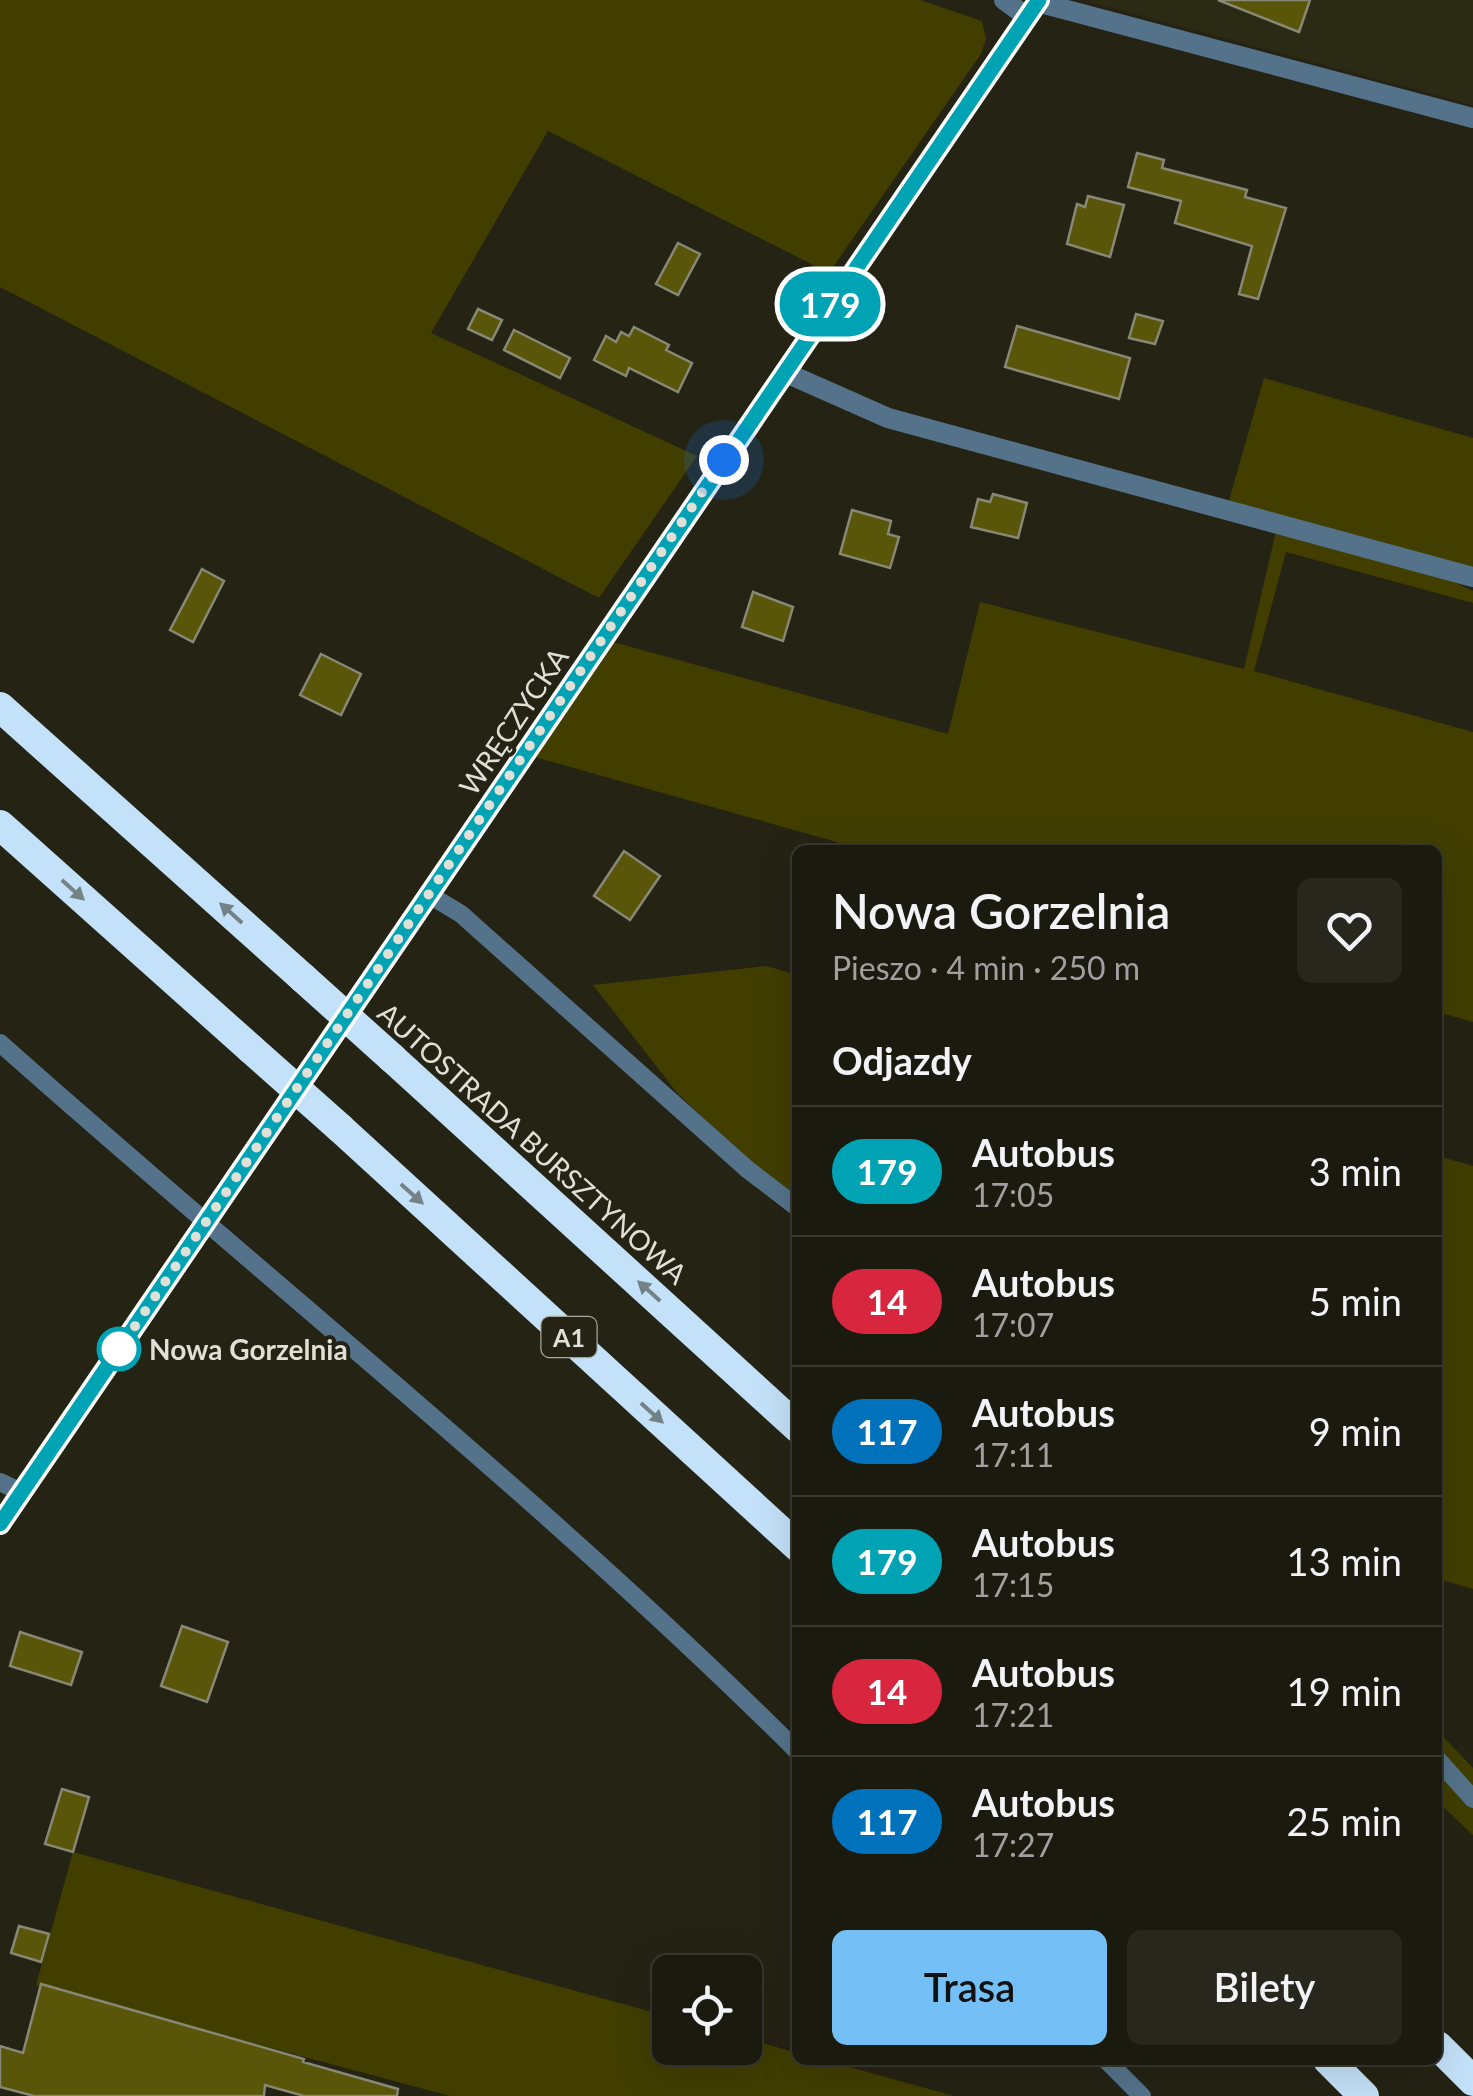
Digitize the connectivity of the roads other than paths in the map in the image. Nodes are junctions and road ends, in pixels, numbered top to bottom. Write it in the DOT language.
graph roads {
  1 [pos="1004,0"];
  2 [pos="1034,6"];
  3 [pos="1473,118"];
  4 [pos="784,372"];
  5 [pos="1473,577"];
  6 [pos="0,708"];
  7 [pos="0,825"];
  8 [pos="428,894"];
  9 [pos="0,1043"];
  10 [pos="792,1203"];
  11 [pos="206,1220"];
  12 [pos="792,1423"];
  13 [pos="0,1482"];
  14 [pos="21,1492"];
  15 [pos="0,1524"];
  16 [pos="792,1542"];
  17 [pos="792,1746"];
  18 [pos="1442,1764"];
  19 [pos="1473,1799"];
  20 [pos="1442,2050"];
  21 [pos="1111,2065"];
  22 [pos="1333,2065"];
  23 [pos="1473,2081"];
  24 [pos="1142,2096"];
  25 [pos="1364,2096"];
  1 -- 2 [label="street"];
  2 -- 3 [label="street"];
  2 -- 4 [label="main road, WRĘCZYCKA"];
  4 -- 5 [label="street"];
  4 -- 8 [label="main road, WRĘCZYCKA"];
  12 -- 6 [label="highway, AUTOSTRADA BURSZTYNOWA, one-way, bridge"];
  7 -- 16 [label="highway, A1, one-way, bridge"];
  8 -- 10 [label="lane"];
  8 -- 11 [label="main road, WRĘCZYCKA"];
  9 -- 11 [label="lane"];
  11 -- 14 [label="main road, WRĘCZYCKA"];
  11 -- 17 [label="lane"];
  13 -- 14 [label="lane"];
  14 -- 15 [label="main road, WRĘCZYCKA"];
  18 -- 19 [label="lane"];
  20 -- 23 [label="highway"];
  21 -- 24 [label="lane"];
  22 -- 25 [label="highway"];
}
